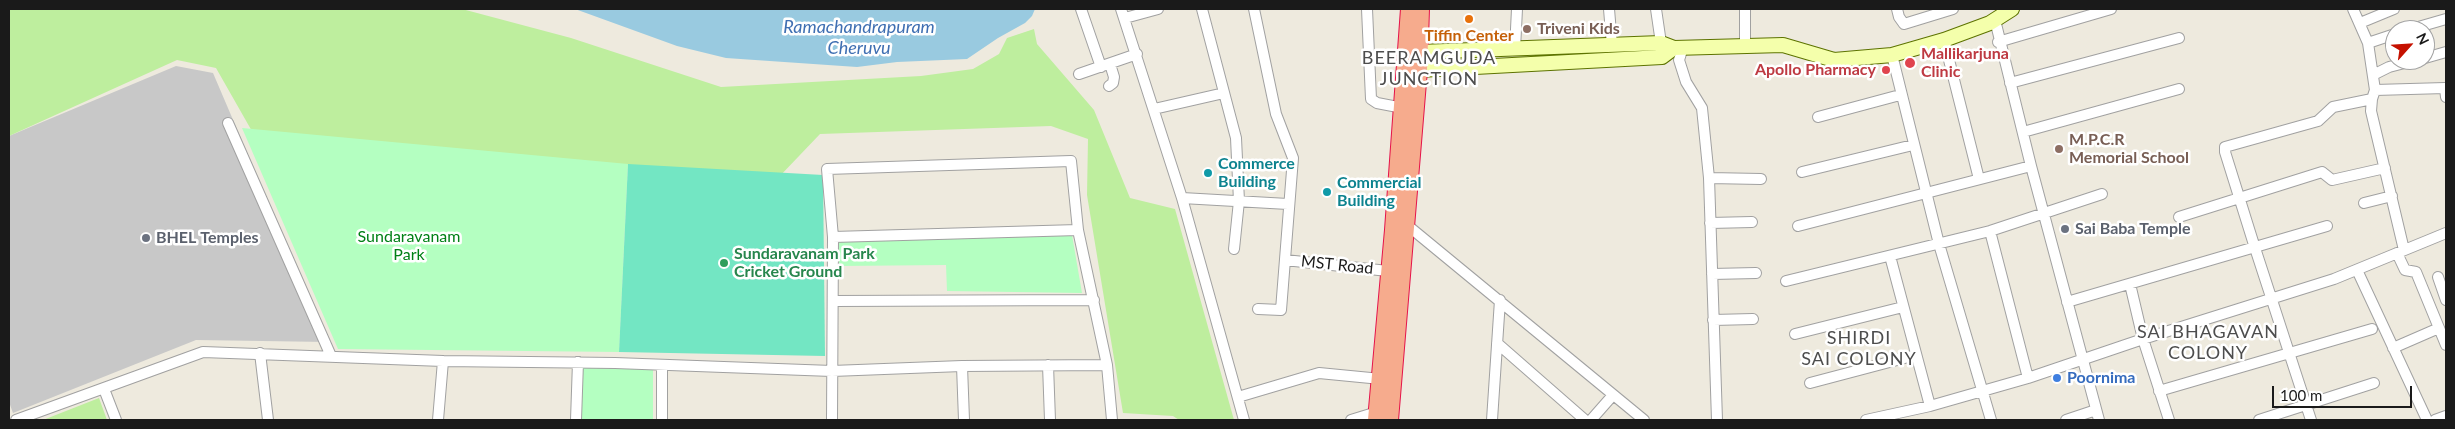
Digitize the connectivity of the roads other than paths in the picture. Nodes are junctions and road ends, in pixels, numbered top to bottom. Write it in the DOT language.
graph roads {
  1 [pos="1080,9"];
  2 [pos="1158,9"];
  3 [pos="1202,9"];
  4 [pos="1254,9"];
  5 [pos="1366,9"];
  6 [pos="1409,9"];
  7 [pos="1421,9"];
  8 [pos="1517,9"];
  9 [pos="1610,9"];
  10 [pos="1656,9"];
  11 [pos="1745,9"];
  12 [pos="1897,9"];
  13 [pos="1953,9"];
  14 [pos="2012,9"];
  15 [pos="2111,9"];
  16 [pos="2353,9"];
  17 [pos="2394,9"];
  18 [pos="1123,13"];
  19 [pos="1996,15"];
  20 [pos="2360,23"];
  21 [pos="2385,37"];
  22 [pos="2179,38"];
  23 [pos="1944,40"];
  24 [pos="1998,42"];
  25 [pos="2368,43"];
  26 [pos="1612,45"];
  27 [pos="1745,46"];
  28 [pos="1678,47"];
  29 [pos="1515,49"];
  30 [pos="1662,50"];
  31 [pos="1420,52"];
  32 [pos="1137,54"];
  33 [pos="1892,54"];
  34 [pos="1106,65"];
  35 [pos="2385,69"];
  36 [pos="1419,70"];
  37 [pos="1079,74"];
  38 [pos="2373,75"];
  39 [pos="2010,84"];
  40 [pos="1110,86"];
  41 [pos="2179,89"];
  42 [pos="1224,93"];
  43 [pos="1900,95"];
  44 [pos="2373,95"];
  45 [pos="2446,97"];
  46 [pos="1403,108"];
  47 [pos="1154,109"];
  48 [pos="1818,117"];
  49 [pos="228,123"];
  50 [pos="2023,132"];
  51 [pos="1913,145"];
  52 [pos="2031,166"];
  53 [pos="2385,168"];
  54 [pos="1802,172"];
  55 [pos="1709,178"];
  56 [pos="1761,179"];
  57 [pos="1979,179"];
  58 [pos="1926,193"];
  59 [pos="2102,194"];
  60 [pos="2392,196"];
  61 [pos="2239,197"];
  62 [pos="1182,198"];
  63 [pos="1239,201"];
  64 [pos="2364,203"];
  65 [pos="1288,204"];
  66 [pos="2044,215"];
  67 [pos="2178,217"];
  68 [pos="1752,222"];
  69 [pos="1710,223"];
  70 [pos="1407,226"];
  71 [pos="1798,226"];
  72 [pos="2327,226"];
  73 [pos="1078,230"];
  74 [pos="1990,231"];
  75 [pos="2446,233"];
  76 [pos="833,237"];
  77 [pos="1939,244"];
  78 [pos="2255,248"];
  79 [pos="1234,249"];
  80 [pos="2401,254"];
  81 [pos="1890,256"];
  82 [pos="1285,260"];
  83 [pos="1388,271"];
  84 [pos="2358,272"];
  85 [pos="1712,274"];
  86 [pos="1756,274"];
  87 [pos="2438,277"];
  88 [pos="1786,281"];
  89 [pos="2130,284"];
  90 [pos="2271,299"];
  91 [pos="1094,300"];
  92 [pos="1500,300"];
  93 [pos="2446,300"];
  94 [pos="833,301"];
  95 [pos="2067,302"];
  96 [pos="1903,307"];
  97 [pos="1258,310"];
  98 [pos="1753,319"];
  99 [pos="1713,320"];
  100 [pos="2440,328"];
  101 [pos="2372,329"];
  102 [pos="1391,333"];
  103 [pos="1795,334"];
  104 [pos="2143,339"];
  105 [pos="1497,342"];
  106 [pos="2446,345"];
  107 [pos="2393,348"];
  108 [pos="260,353"];
  109 [pos="2289,354"];
  110 [pos="1916,355"];
  111 [pos="331,356"];
  112 [pos="1389,356"];
  113 [pos="443,361"];
  114 [pos="2083,361"];
  115 [pos="578,362"];
  116 [pos="662,365"];
  117 [pos="1048,365"];
  118 [pos="1107,365"];
  119 [pos="962,366"];
  120 [pos="832,371"];
  121 [pos="2028,378"];
  122 [pos="1381,379"];
  123 [pos="1810,383"];
  124 [pos="2374,383"];
  125 [pos="104,389"];
  126 [pos="2159,391"];
  127 [pos="1982,392"];
  128 [pos="1613,395"];
  129 [pos="1238,397"];
  130 [pos="2308,405"];
  131 [pos="1930,406"];
  132 [pos="2098,415"];
  133 [pos="2446,416"];
  134 [pos="1381,418"];
  135 [pos="16,420"];
  136 [pos="116,420"];
  137 [pos="268,420"];
  138 [pos="438,420"];
  139 [pos="576,420"];
  140 [pos="662,420"];
  141 [pos="832,420"];
  142 [pos="964,420"];
  143 [pos="1050,420"];
  144 [pos="1112,420"];
  145 [pos="1244,420"];
  146 [pos="1351,420"];
  147 [pos="1492,420"];
  148 [pos="1585,420"];
  149 [pos="1591,420"];
  150 [pos="1644,420"];
  151 [pos="1717,420"];
  152 [pos="1866,420"];
  153 [pos="1990,420"];
  154 [pos="2066,420"];
  155 [pos="2169,420"];
  156 [pos="2259,420"];
  157 [pos="2311,420"];
  158 [pos="2427,420"];
  159 [pos="2435,420"];
  1 -- 34 [label="street"];
  2 -- 18 [label="street"];
  3 -- 42 [label="street"];
  4 -- 65 [label="street"];
  5 -- 46 [label="street"];
  6 -- 46 [label="highway"];
  7 -- 31 [label="highway"];
  8 -- 29 [label="street"];
  9 -- 26 [label="street"];
  10 -- 30 [label="street"];
  11 -- 27 [label="street"];
  12 -- 13 [label="street"];
  14 -- 19 [label="main road"];
  15 -- 24 [label="street"];
  16 -- 20 [label="street"];
  17 -- 20 [label="street"];
  18 -- 32 [label="street"];
  19 -- 23 [label="main road"];
  19 -- 24 [label="street"];
  20 -- 25 [label="street"];
  21 -- 25 [label="street"];
  22 -- 39 [label="street"];
  23 -- 33 [label="main road"];
  23 -- 57 [label="street"];
  24 -- 39 [label="street"];
  25 -- 38 [label="street"];
  26 -- 29 [label="main road"];
  26 -- 30 [label="main road"];
  27 -- 28 [label="main road"];
  27 -- 33 [label="main road"];
  28 -- 30 [label="main road"];
  28 -- 55 [label="street"];
  29 -- 31 [label="main road"];
  30 -- 36 [label="main road"];
  31 -- 36 [label="highway"];
  32 -- 34 [label="street"];
  32 -- 47 [label="street"];
  33 -- 43 [label="street"];
  34 -- 37 [label="street"];
  34 -- 40 [label="street"];
  35 -- 38 [label="street"];
  36 -- 70 [label="highway"];
  38 -- 44 [label="street"];
  39 -- 50 [label="street"];
  41 -- 50 [label="street"];
  42 -- 47 [label="street"];
  42 -- 63 [label="street"];
  43 -- 48 [label="street"];
  43 -- 51 [label="street"];
  44 -- 45 [label="street"];
  44 -- 53 [label="street"];
  44 -- 61 [label="street"];
  46 -- 83 [label="highway"];
  47 -- 62 [label="street"];
  49 -- 111 [label="street"];
  50 -- 52 [label="street"];
  51 -- 54 [label="street"];
  51 -- 58 [label="street"];
  52 -- 57 [label="street"];
  52 -- 66 [label="street"];
  53 -- 60 [label="street"];
  53 -- 61 [label="street"];
  55 -- 56 [label="street"];
  55 -- 69 [label="street"];
  57 -- 58 [label="street"];
  58 -- 71 [label="street"];
  58 -- 77 [label="street"];
  59 -- 66 [label="street"];
  60 -- 64 [label="street"];
  60 -- 80 [label="street"];
  61 -- 67 [label="street"];
  61 -- 78 [label="street"];
  62 -- 63 [label="street"];
  62 -- 129 [label="street"];
  63 -- 65 [label="street"];
  63 -- 79 [label="street"];
  65 -- 82 [label="street"];
  66 -- 74 [label="street"];
  66 -- 95 [label="street"];
  68 -- 69 [label="street"];
  69 -- 85 [label="street"];
  70 -- 92 [label="street"];
  70 -- 102 [label="highway"];
  72 -- 78 [label="street"];
  73 -- 76 [label="street"];
  73 -- 76 [label="street"];
  73 -- 91 [label="street"];
  74 -- 77 [label="street"];
  74 -- 121 [label="street"];
  75 -- 80 [label="street"];
  76 -- 94 [label="street"];
  77 -- 81 [label="street"];
  77 -- 127 [label="street"];
  78 -- 89 [label="street"];
  78 -- 90 [label="street"];
  80 -- 84 [label="street"];
  80 -- 100 [label="street"];
  81 -- 88 [label="street"];
  81 -- 96 [label="street"];
  82 -- 83 [label="street, MST Road"];
  82 -- 97 [label="street"];
  83 -- 102 [label="highway"];
  84 -- 90 [label="street"];
  84 -- 107 [label="street"];
  85 -- 86 [label="street"];
  85 -- 99 [label="street"];
  87 -- 93 [label="street"];
  89 -- 95 [label="street"];
  89 -- 104 [label="street"];
  90 -- 104 [label="street"];
  90 -- 109 [label="street"];
  91 -- 94 [label="street"];
  91 -- 118 [label="street"];
  92 -- 105 [label="street"];
  92 -- 128 [label="street"];
  94 -- 120 [label="street"];
  95 -- 114 [label="street"];
  96 -- 103 [label="street"];
  96 -- 110 [label="street"];
  98 -- 99 [label="street"];
  99 -- 151 [label="street"];
  100 -- 106 [label="street"];
  100 -- 107 [label="street"];
  101 -- 109 [label="street"];
  102 -- 112 [label="highway"];
  104 -- 114 [label="street"];
  104 -- 126 [label="street"];
  105 -- 147 [label="street"];
  105 -- 148 [label="street"];
  107 -- 158 [label="street"];
  108 -- 111 [label="street"];
  108 -- 125 [label="street"];
  108 -- 137 [label="street"];
  109 -- 126 [label="street"];
  109 -- 130 [label="street"];
  110 -- 123 [label="street"];
  110 -- 131 [label="street"];
  111 -- 113 [label="street"];
  112 -- 122 [label="highway"];
  112 -- 134 [label="highway"];
  113 -- 115 [label="street"];
  113 -- 138 [label="street"];
  114 -- 121 [label="street"];
  114 -- 132 [label="street"];
  115 -- 116 [label="street"];
  115 -- 139 [label="street"];
  116 -- 120 [label="street"];
  116 -- 140 [label="street"];
  117 -- 118 [label="street"];
  117 -- 119 [label="street"];
  117 -- 143 [label="street"];
  118 -- 144 [label="street"];
  119 -- 120 [label="street"];
  119 -- 142 [label="street"];
  120 -- 141 [label="street"];
  121 -- 127 [label="street"];
  122 -- 129 [label="street"];
  122 -- 134 [label="highway"];
  124 -- 130 [label="street"];
  125 -- 135 [label="street"];
  125 -- 136 [label="street"];
  126 -- 155 [label="street"];
  127 -- 131 [label="street"];
  127 -- 153 [label="street"];
  128 -- 149 [label="street"];
  128 -- 150 [label="street"];
  129 -- 145 [label="street"];
  130 -- 156 [label="street"];
  130 -- 157 [label="street"];
  131 -- 152 [label="street"];
  132 -- 154 [label="street"];
  133 -- 159 [label="street"];
  134 -- 146 [label="street"];
}
